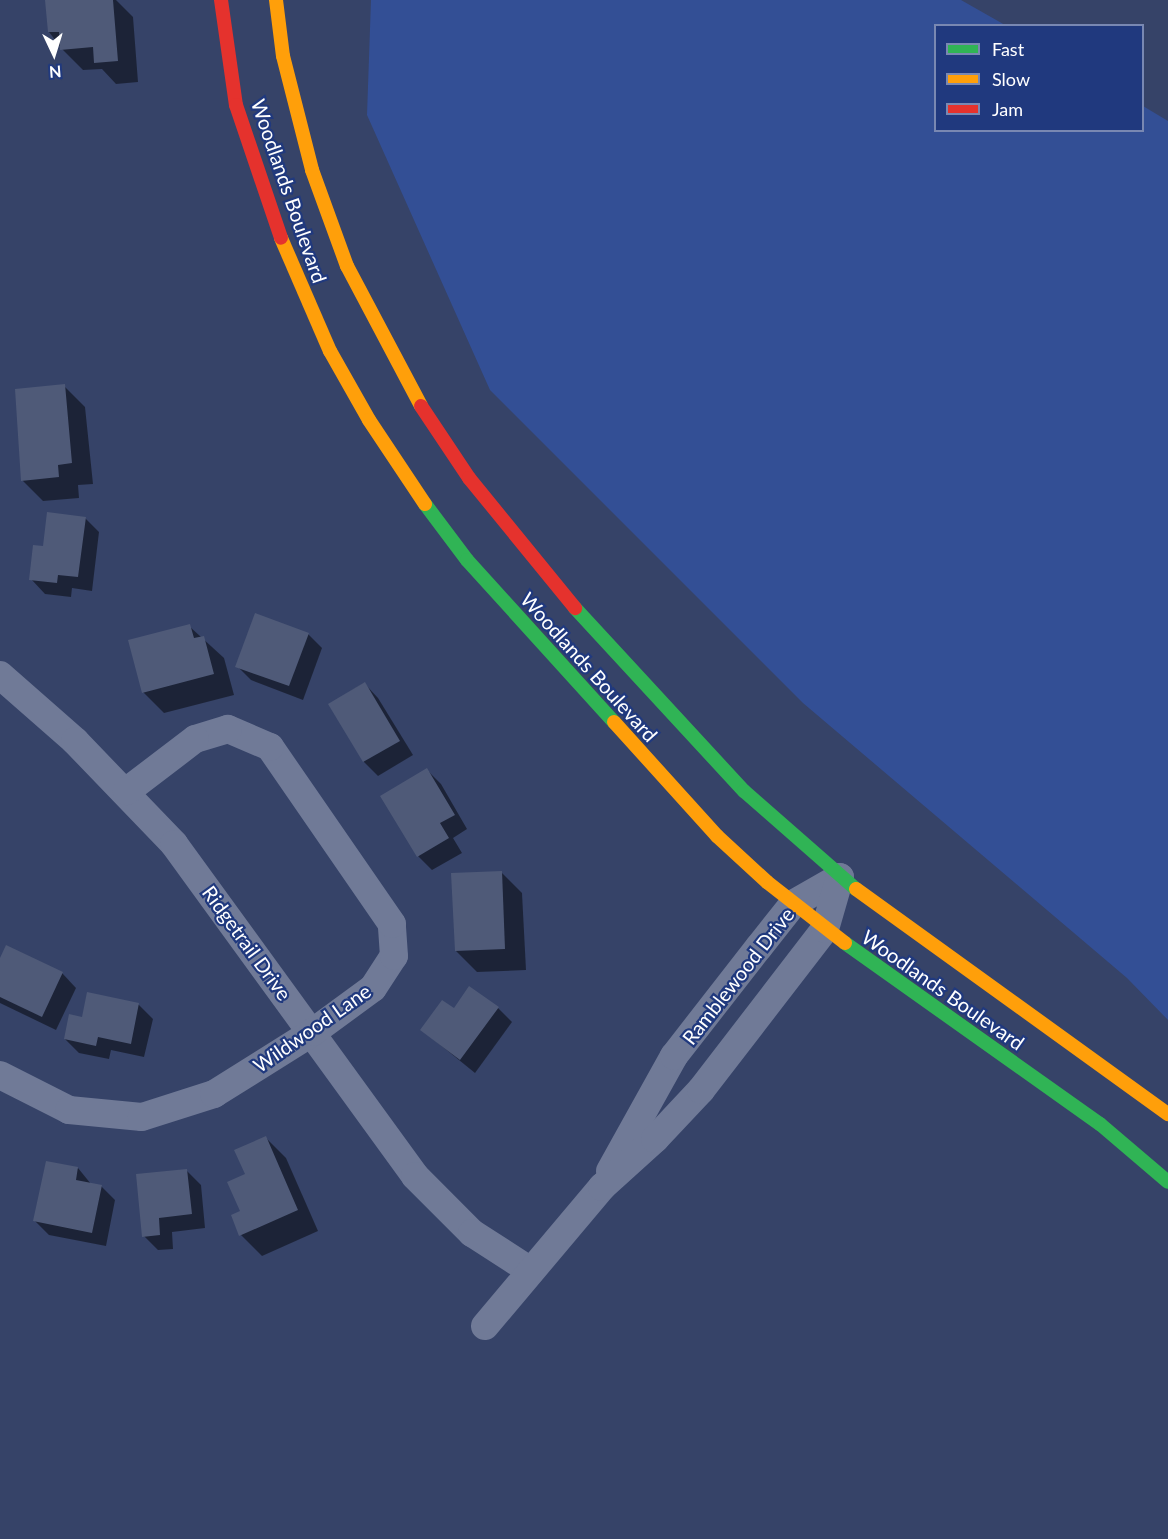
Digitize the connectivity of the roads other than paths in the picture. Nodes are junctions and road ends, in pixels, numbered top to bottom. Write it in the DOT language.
graph roads {
  1 [pos="221,0"];
  2 [pos="276,0"];
  3 [pos="0,675"];
  4 [pos="127,791"];
  5 [pos="840,877"];
  6 [pos="794,904"];
  7 [pos="825,929"];
  8 [pos="313,1032"];
  9 [pos="0,1076"];
  10 [pos="1168,1114"];
  11 [pos="1168,1182"];
  12 [pos="602,1187"];
  13 [pos="531,1271"];
  14 [pos="485,1326"];
  1 -- 6 [label="street, Woodlands Boulevard"];
  2 -- 5 [label="street, Woodlands Boulevard"];
  3 -- 4 [label="street, Ridgetrail Drive"];
  4 -- 8 [label="street, Ridgetrail Drive"];
  4 -- 8 [label="street, Wildwood Lane"];
  5 -- 6 [label="street, Ramblewood Drive"];
  5 -- 7 [label="street, Ramblewood Drive"];
  5 -- 10 [label="street, Woodlands Boulevard"];
  6 -- 7 [label="street, Woodlands Boulevard"];
  6 -- 12 [label="street, Ramblewood Drive"];
  7 -- 11 [label="street, Woodlands Boulevard"];
  7 -- 12 [label="street, Ramblewood Drive"];
  8 -- 9 [label="street, Wildwood Lane"];
  8 -- 13 [label="street, Ridgetrail Drive"];
  12 -- 13 [label="street, Ramblewood Drive"];
  13 -- 14 [label="street, Ramblewood Drive"];
}
